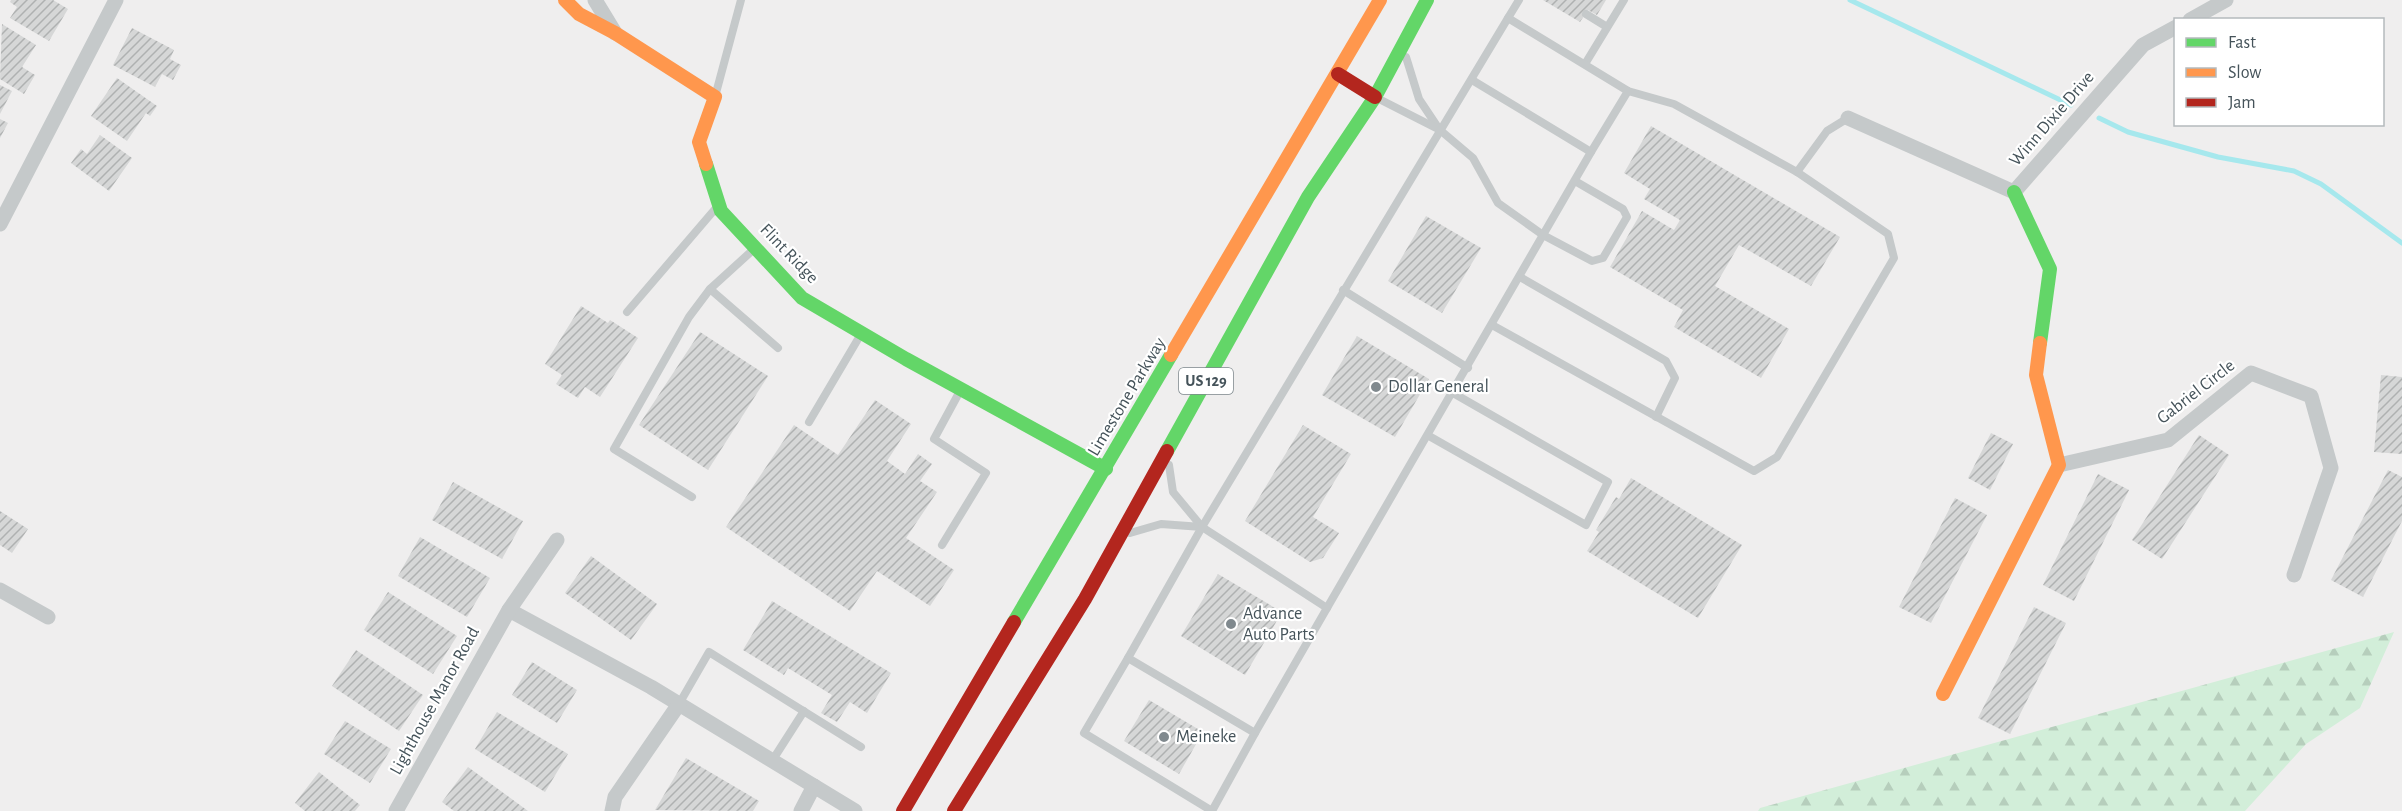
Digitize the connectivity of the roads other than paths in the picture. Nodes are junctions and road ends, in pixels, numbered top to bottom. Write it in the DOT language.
graph roads {
  1 [pos="116,0"];
  2 [pos="565,0"];
  3 [pos="596,0"];
  4 [pos="741,0"];
  5 [pos="1380,0"];
  6 [pos="1427,0"];
  7 [pos="1519,0"];
  8 [pos="1624,0"];
  9 [pos="2226,0"];
  10 [pos="1586,14"];
  11 [pos="1508,18"];
  12 [pos="2194,18"];
  13 [pos="1607,27"];
  14 [pos="2174,28"];
  15 [pos="615,33"];
  16 [pos="1407,38"];
  17 [pos="1585,64"];
  18 [pos="1338,74"];
  19 [pos="1472,80"];
  20 [pos="1628,91"];
  21 [pos="1375,97"];
  22 [pos="715,98"];
  23 [pos="1848,118"];
  24 [pos="1440,130"];
  25 [pos="1592,152"];
  26 [pos="1797,172"];
  27 [pos="1575,181"];
  28 [pos="2014,192"];
  29 [pos="719,204"];
  30 [pos="0,224"];
  31 [pos="1543,236"];
  32 [pos="755,248"];
  33 [pos="1520,277"];
  34 [pos="710,289"];
  35 [pos="1343,290"];
  36 [pos="627,312"];
  37 [pos="1492,325"];
  38 [pos="861,333"];
  39 [pos="778,348"];
  40 [pos="1468,368"];
  41 [pos="961,390"];
  42 [pos="1454,393"];
  43 [pos="1656,417"];
  44 [pos="809,422"];
  45 [pos="1429,436"];
  46 [pos="1167,451"];
  47 [pos="2059,465"];
  48 [pos="1106,469"];
  49 [pos="692,497"];
  50 [pos="1202,527"];
  51 [pos="1120,536"];
  52 [pos="557,540"];
  53 [pos="942,545"];
  54 [pos="2294,574"];
  55 [pos="0,590"];
  56 [pos="1328,608"];
  57 [pos="509,610"];
  58 [pos="48,617"];
  59 [pos="1128,658"];
  60 [pos="1943,694"];
  61 [pos="679,704"];
  62 [pos="804,711"];
  63 [pos="1255,733"];
  64 [pos="861,747"];
  65 [pos="772,761"];
  66 [pos="814,786"];
  67 [pos="396,811"];
  68 [pos="612,811"];
  69 [pos="801,811"];
  70 [pos="855,811"];
  71 [pos="903,811"];
  72 [pos="954,811"];
  1 -- 30 [label="street"];
  2 -- 15 [label="main road"];
  3 -- 15 [label="street"];
  4 -- 22 [label="lane"];
  5 -- 18 [label="main road, Limestone Parkway / US 129"];
  6 -- 16 [label="main road, US 129"];
  7 -- 11 [label="lane"];
  8 -- 13 [label="lane"];
  9 -- 12 [label="street"];
  10 -- 13 [label="lane"];
  11 -- 17 [label="lane"];
  11 -- 19 [label="lane"];
  13 -- 17 [label="lane"];
  14 -- 28 [label="street, Winn Dixie Drive"];
  15 -- 22 [label="main road"];
  16 -- 21 [label="main road, US 129"];
  16 -- 24 [label="lane"];
  17 -- 20 [label="lane"];
  18 -- 21 [label="main road"];
  18 -- 48 [label="main road, Limestone Parkway / US 129"];
  19 -- 24 [label="lane"];
  19 -- 25 [label="lane"];
  20 -- 25 [label="lane"];
  20 -- 26 [label="lane"];
  21 -- 24 [label="lane"];
  21 -- 46 [label="main road, US 129"];
  22 -- 29 [label="main road, Flint Ridge"];
  23 -- 26 [label="lane"];
  23 -- 28 [label="street, Winn Dixie Drive"];
  24 -- 31 [label="lane"];
  24 -- 35 [label="lane"];
  25 -- 27 [label="lane"];
  26 -- 43 [label="lane"];
  27 -- 31 [label="lane"];
  27 -- 31 [label="lane"];
  28 -- 47 [label="main road"];
  29 -- 32 [label="main road, Flint Ridge"];
  29 -- 36 [label="lane"];
  31 -- 33 [label="lane"];
  32 -- 34 [label="lane"];
  32 -- 38 [label="main road, Flint Ridge"];
  33 -- 37 [label="lane"];
  33 -- 43 [label="lane"];
  34 -- 39 [label="lane"];
  34 -- 49 [label="lane"];
  35 -- 40 [label="lane"];
  35 -- 50 [label="lane"];
  37 -- 40 [label="lane"];
  37 -- 43 [label="lane"];
  38 -- 41 [label="main road, Flint Ridge"];
  38 -- 44 [label="lane"];
  40 -- 42 [label="lane"];
  41 -- 48 [label="main road, Flint Ridge"];
  41 -- 53 [label="lane"];
  42 -- 45 [label="lane"];
  42 -- 45 [label="lane"];
  45 -- 56 [label="lane"];
  46 -- 50 [label="lane"];
  46 -- 51 [label="main road, US 129"];
  47 -- 54 [label="street, Gabriel Circle"];
  47 -- 60 [label="main road"];
  48 -- 71 [label="main road, Limestone Parkway / US 129"];
  50 -- 51 [label="lane"];
  50 -- 56 [label="lane"];
  50 -- 59 [label="lane"];
  51 -- 72 [label="main road, US 129"];
  52 -- 57 [label="street, Lighthouse Manor Road"];
  55 -- 58 [label="street"];
  56 -- 63 [label="lane"];
  57 -- 61 [label="street"];
  57 -- 67 [label="street, Lighthouse Manor Road"];
  59 -- 63 [label="lane"];
  59 -- 63 [label="lane"];
  61 -- 62 [label="lane"];
  61 -- 65 [label="street"];
  61 -- 68 [label="street"];
  62 -- 64 [label="lane"];
  62 -- 65 [label="lane"];
  65 -- 66 [label="street"];
  66 -- 69 [label="street"];
  66 -- 70 [label="street"];
}
